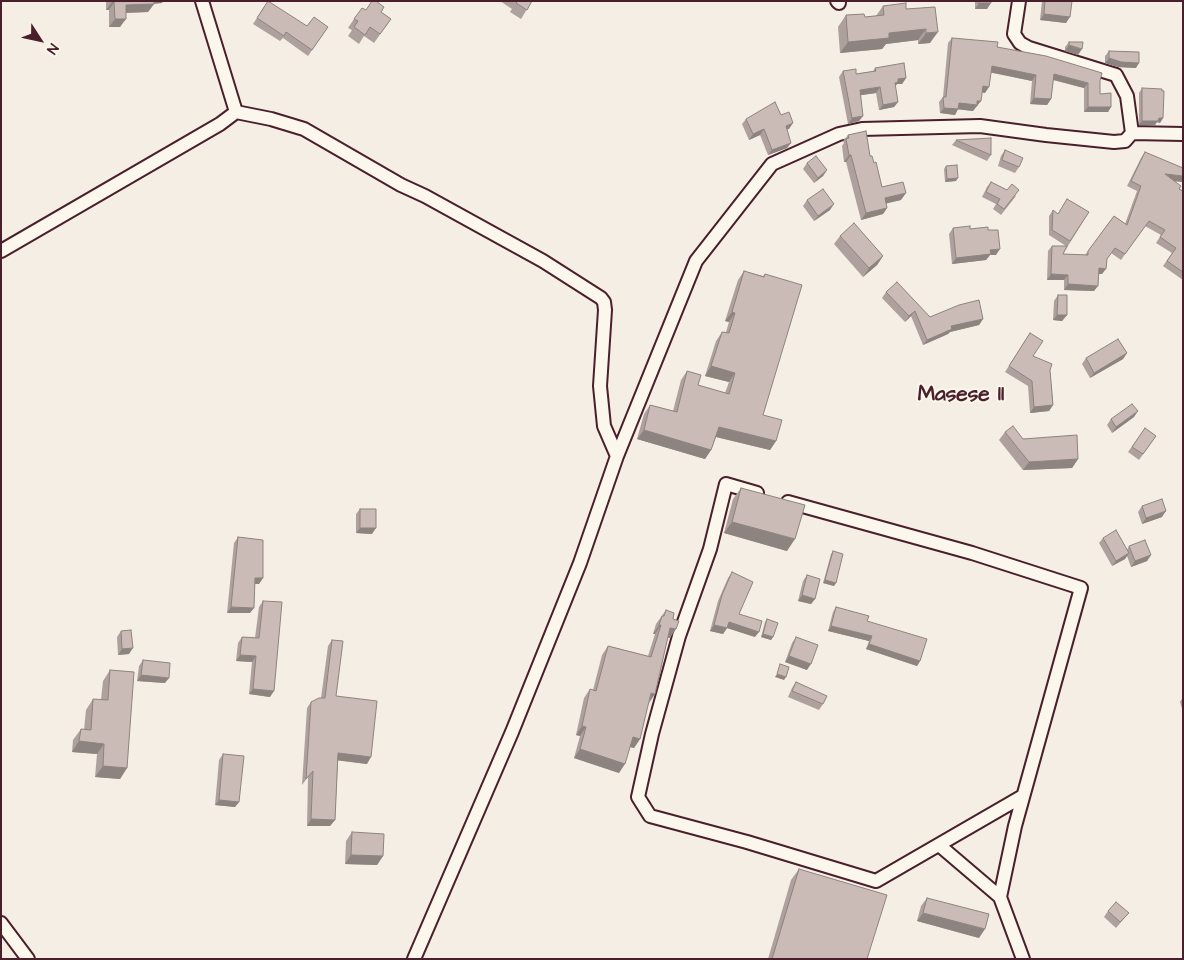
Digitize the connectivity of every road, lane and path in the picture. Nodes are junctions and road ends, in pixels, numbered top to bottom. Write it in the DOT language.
graph roads {
  1 [pos="202,1"];
  2 [pos="1019,1"];
  3 [pos="236,112"];
  4 [pos="1132,133"];
  5 [pos="1183,134"];
  6 [pos="1,251"];
  7 [pos="617,456"];
  8 [pos="1024,796"];
  9 [pos="939,845"];
  10 [pos="1000,897"];
  11 [pos="1,923"];
  12 [pos="28,959"];
  13 [pos="414,959"];
  14 [pos="1023,959"];
  1 -- 3 [label="street"];
  2 -- 4 [label="street"];
  3 -- 6 [label="street"];
  3 -- 7 [label="street"];
  4 -- 5 [label="street"];
  4 -- 7 [label="street"];
  7 -- 13 [label="street"];
  8 -- 9 [label="street"];
  8 -- 9 [label="street"];
  8 -- 10 [label="street"];
  9 -- 10 [label="street"];
  10 -- 14 [label="street"];
  11 -- 12 [label="street"];
}
